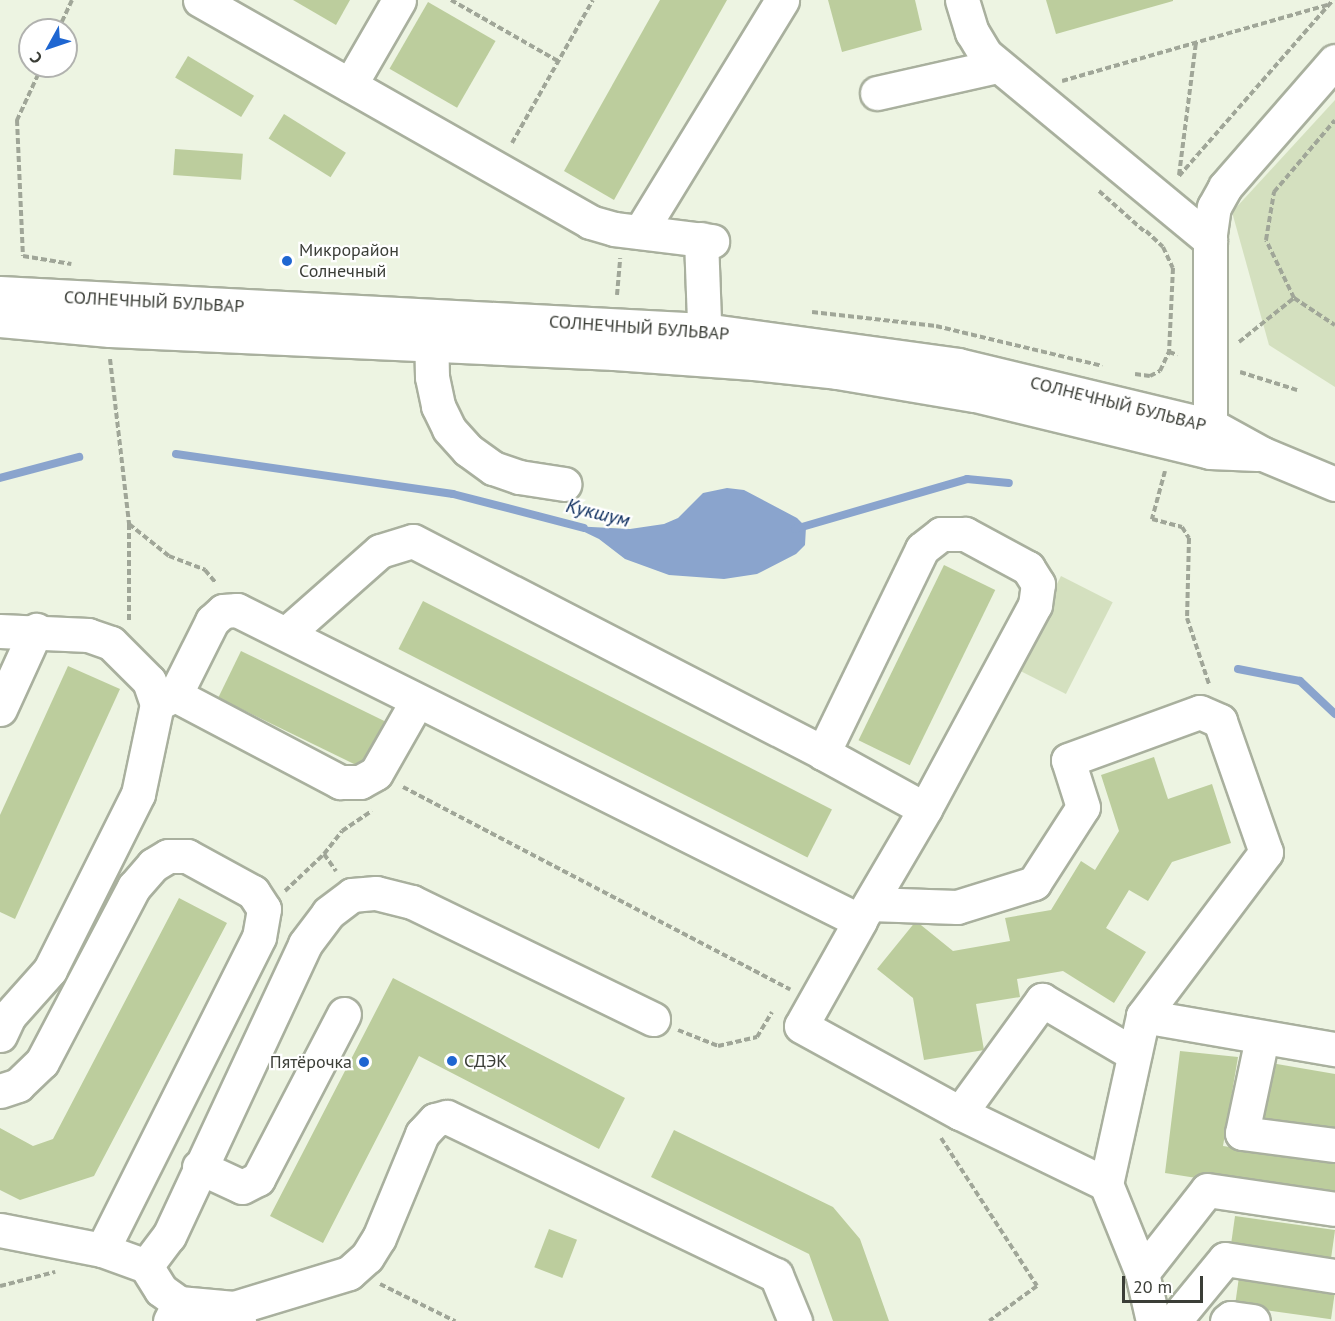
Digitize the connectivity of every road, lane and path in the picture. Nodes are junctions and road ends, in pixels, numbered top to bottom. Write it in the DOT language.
graph roads {
  1 [pos="72,0"];
  2 [pos="399,0"];
  3 [pos="451,0"];
  4 [pos="593,0"];
  5 [pos="782,0"];
  6 [pos="962,0"];
  7 [pos="1331,2"];
  8 [pos="217,4"];
  9 [pos="64,18"];
  10 [pos="1196,42"];
  11 [pos="558,61"];
  12 [pos="1335,61"];
  13 [pos="998,66"];
  14 [pos="36,78"];
  15 [pos="350,85"];
  16 [pos="1028,91"];
  17 [pos="877,93"];
  18 [pos="17,120"];
  19 [pos="1335,120"];
  20 [pos="497,169"];
  21 [pos="1095,187"];
  22 [pos="1172,189"];
  23 [pos="631,231"];
  24 [pos="1145,232"];
  25 [pos="1210,240"];
  26 [pos="0,293"];
  27 [pos="617,296"];
  28 [pos="1294,298"];
  29 [pos="0,320"];
  30 [pos="1335,325"];
  31 [pos="431,331"];
  32 [pos="705,344"];
  33 [pos="1169,352"];
  34 [pos="1239,352"];
  35 [pos="1178,355"];
  36 [pos="99,357"];
  37 [pos="110,358"];
  38 [pos="122,359"];
  39 [pos="1240,362"];
  40 [pos="1127,372"];
  41 [pos="1297,390"];
  42 [pos="1211,439"];
  43 [pos="1155,468"];
  44 [pos="564,483"];
  45 [pos="1335,484"];
  46 [pos="129,524"];
  47 [pos="237,610"];
  48 [pos="0,630"];
  49 [pos="36,630"];
  50 [pos="287,633"];
  51 [pos="129,657"];
  52 [pos="166,700"];
  53 [pos="417,701"];
  54 [pos="0,709"];
  55 [pos="1220,721"];
  56 [pos="823,753"];
  57 [pos="386,784"];
  58 [pos="406,789"];
  59 [pos="379,807"];
  60 [pos="925,809"];
  61 [pos="264,909"];
  62 [pos="865,913"];
  63 [pos="344,1014"];
  64 [pos="808,1014"];
  65 [pos="1143,1016"];
  66 [pos="653,1018"];
  67 [pos="0,1035"];
  68 [pos="1262,1038"];
  69 [pos="1335,1049"];
  70 [pos="1134,1054"];
  71 [pos="0,1091"];
  72 [pos="948,1122"];
  73 [pos="1335,1145"];
  74 [pos="199,1167"];
  75 [pos="1106,1184"];
  76 [pos="1335,1209"];
  77 [pos="0,1230"];
  78 [pos="102,1251"];
  79 [pos="146,1266"];
  80 [pos="349,1273"];
  81 [pos="1142,1273"];
  82 [pos="1335,1276"];
  83 [pos="175,1312"];
  84 [pos="237,1315"];
  85 [pos="455,1321"];
  86 [pos="795,1321"];
  87 [pos="989,1321"];
  88 [pos="1153,1321"];
  89 [pos="1174,1321"];
  90 [pos="1227,1321"];
  91 [pos="1253,1321"];
  1 -- 9 [label="path"];
  2 -- 15 [label="street"];
  3 -- 11 [label="path"];
  4 -- 11 [label="path"];
  5 -- 23 [label="street"];
  6 -- 13 [label="street"];
  7 -- 10 [label="path"];
  7 -- 22 [label="path"];
  8 -- 15 [label="street"];
  10 -- 16 [label="path"];
  10 -- 22 [label="path"];
  11 -- 20 [label="path"];
  12 -- 25 [label="street"];
  13 -- 16 [label="street"];
  13 -- 17 [label="street"];
  14 -- 18 [label="path"];
  15 -- 20 [label="street"];
  16 -- 22 [label="street"];
  19 -- 28 [label="path"];
  20 -- 23 [label="street"];
  21 -- 24 [label="path"];
  22 -- 24 [label="path"];
  22 -- 25 [label="street"];
  23 -- 27 [label="path"];
  23 -- 32 [label="street"];
  24 -- 33 [label="path"];
  25 -- 42 [label="street"];
  26 -- 31 [label="street, СОЛНЕЧНЫЙ БУЛЬВАР"];
  28 -- 30 [label="path"];
  28 -- 34 [label="path"];
  29 -- 31 [label="street, СОЛНЕЧНЫЙ БУЛЬВАР"];
  31 -- 32 [label="street, СОЛНЕЧНЫЙ БУЛЬВАР"];
  31 -- 44 [label="street"];
  32 -- 42 [label="street, СОЛНЕЧНЫЙ БУЛЬВАР"];
  33 -- 35 [label="path"];
  33 -- 40 [label="path"];
  36 -- 37 [label="path"];
  37 -- 38 [label="path"];
  37 -- 46 [label="path"];
  39 -- 41 [label="path"];
  42 -- 45 [label="street, СОЛНЕЧНЫЙ БУЛЬВАР"];
  43 -- 55 [label="path"];
  46 -- 47 [label="path"];
  46 -- 51 [label="path"];
  47 -- 50 [label="street"];
  47 -- 52 [label="street"];
  48 -- 49 [label="street"];
  49 -- 51 [label="street"];
  49 -- 54 [label="street"];
  50 -- 53 [label="street"];
  50 -- 56 [label="street"];
  51 -- 52 [label="street"];
  52 -- 57 [label="street"];
  52 -- 67 [label="street"];
  53 -- 57 [label="street"];
  53 -- 62 [label="street"];
  55 -- 62 [label="street"];
  55 -- 65 [label="street"];
  56 -- 60 [label="street"];
  56 -- 60 [label="street"];
  57 -- 58 [label="path"];
  57 -- 58 [label="path"];
  58 -- 64 [label="path"];
  59 -- 61 [label="path"];
  60 -- 62 [label="street"];
  61 -- 71 [label="street"];
  61 -- 78 [label="street"];
  62 -- 64 [label="street"];
  63 -- 74 [label="street"];
  64 -- 66 [label="path"];
  64 -- 72 [label="street"];
  65 -- 68 [label="street"];
  65 -- 70 [label="street"];
  66 -- 74 [label="street"];
  68 -- 69 [label="street"];
  68 -- 73 [label="street"];
  70 -- 72 [label="street"];
  70 -- 75 [label="street"];
  72 -- 75 [label="street"];
  72 -- 87 [label="path"];
  74 -- 79 [label="street"];
  75 -- 81 [label="street"];
  76 -- 81 [label="street"];
  77 -- 78 [label="street"];
  78 -- 79 [label="street"];
  79 -- 83 [label="street"];
  80 -- 84 [label="street"];
  80 -- 85 [label="path"];
  80 -- 86 [label="street"];
  81 -- 88 [label="street"];
  82 -- 89 [label="street"];
  83 -- 84 [label="street"];
  90 -- 91 [label="street"];
}
